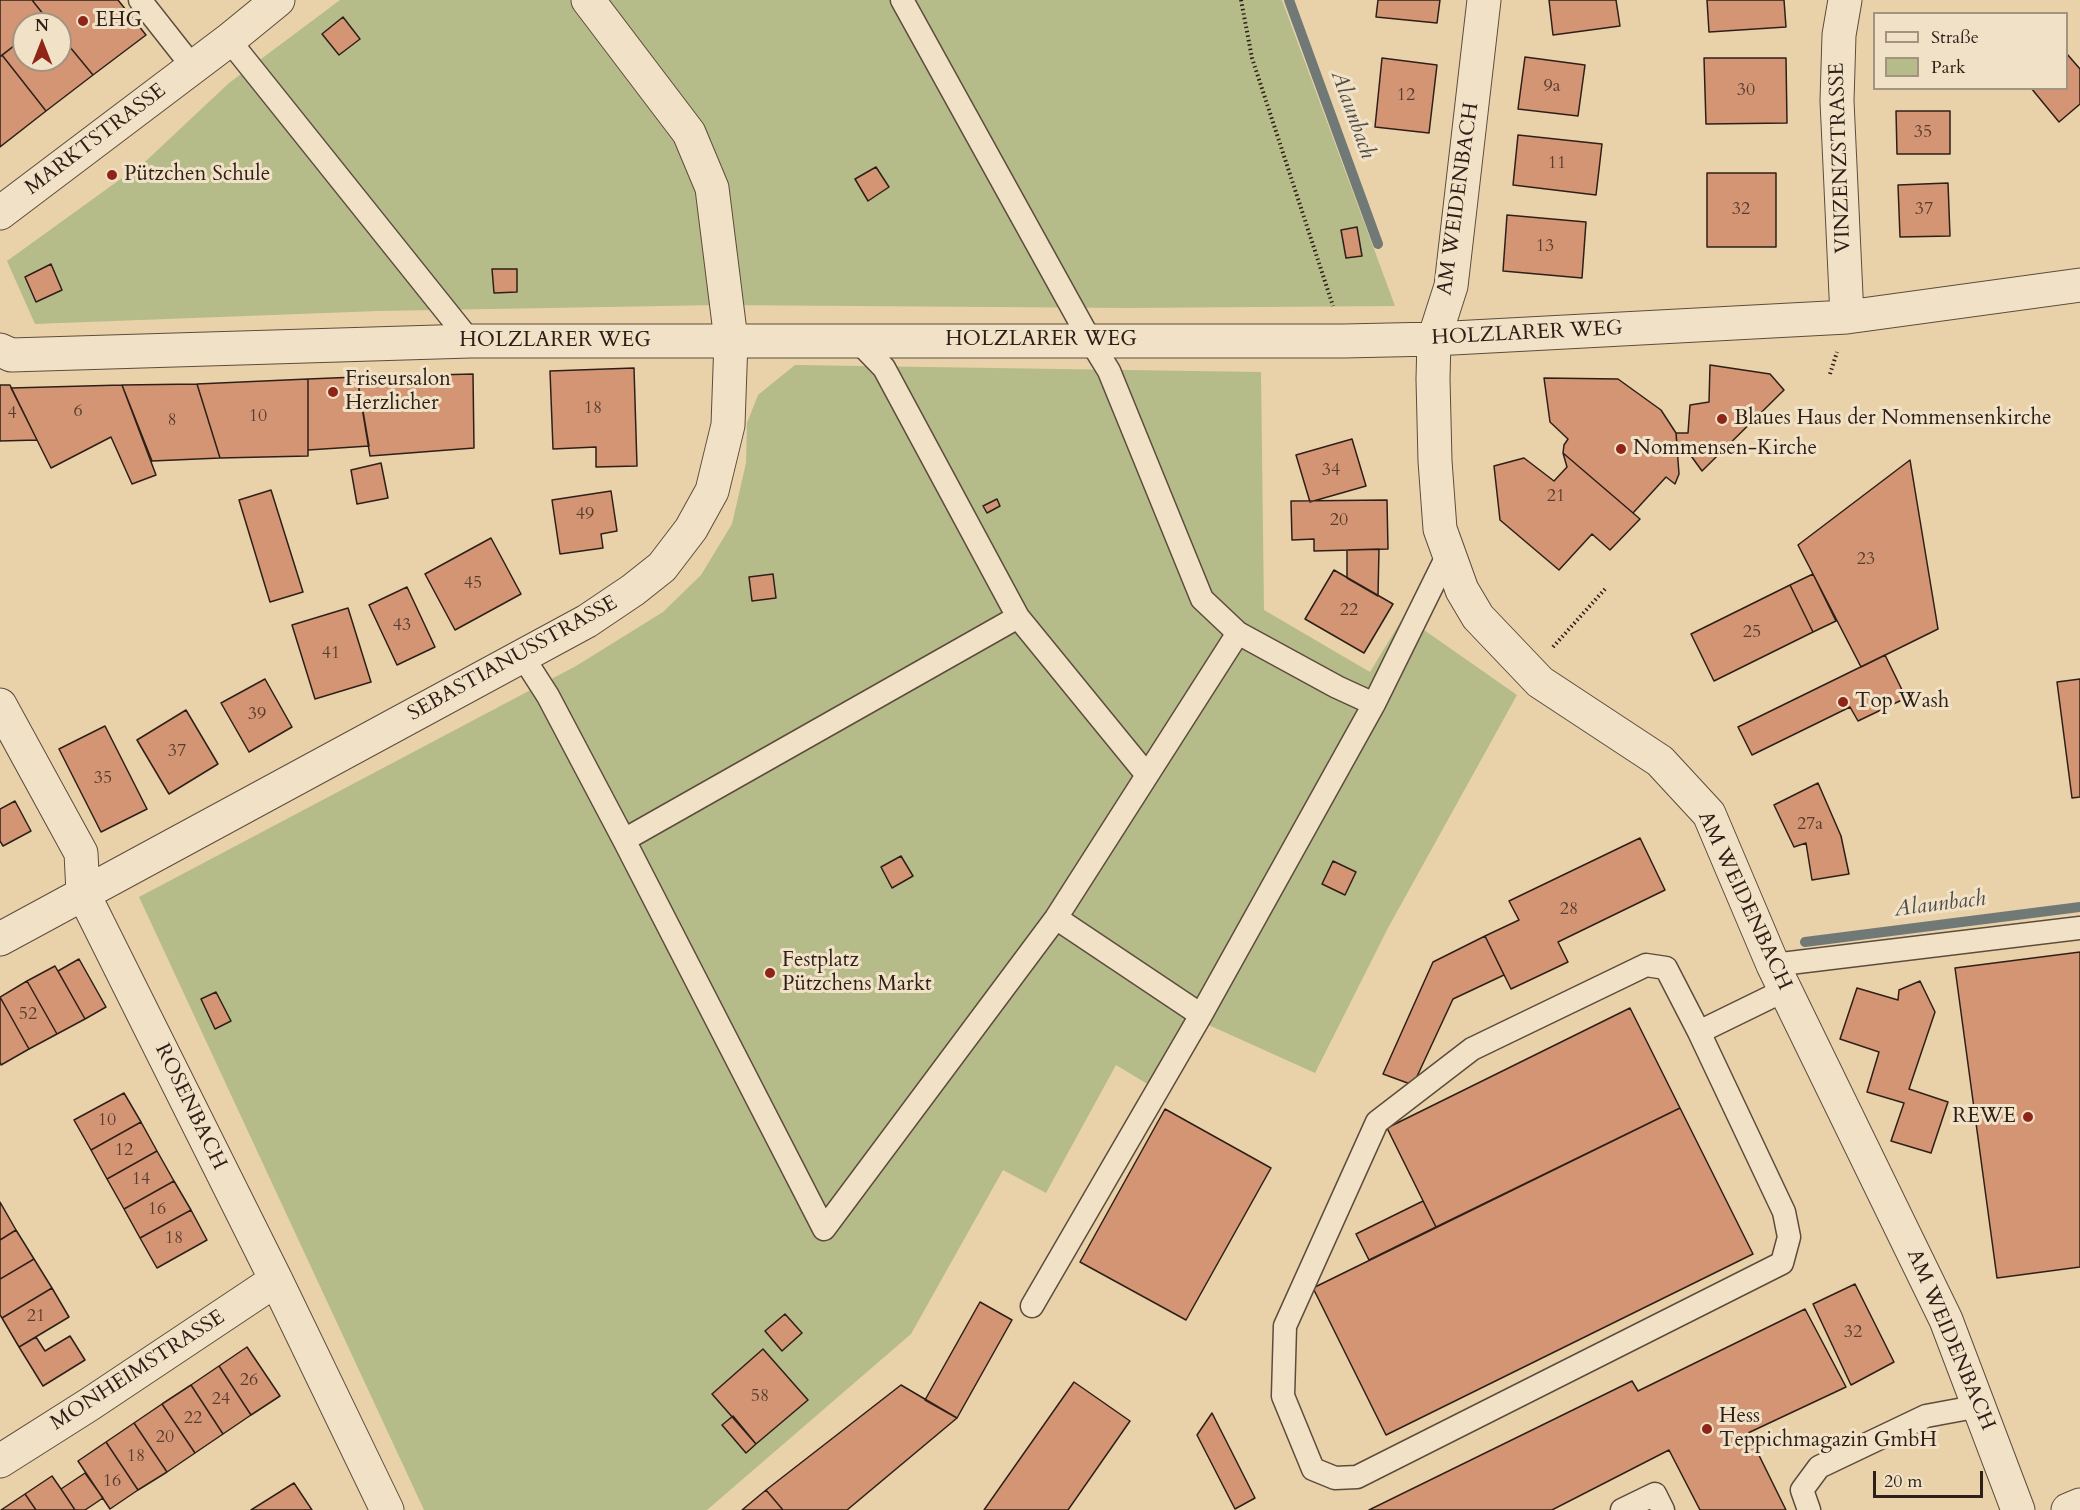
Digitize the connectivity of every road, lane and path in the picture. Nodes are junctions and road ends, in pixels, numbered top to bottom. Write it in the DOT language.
graph roads {
  1 [pos="140,0"];
  2 [pos="278,0"];
  3 [pos="588,0"];
  4 [pos="902,0"];
  5 [pos="1241,0"];
  6 [pos="1484,0"];
  7 [pos="1845,0"];
  8 [pos="229,40"];
  9 [pos="192,66"];
  10 [pos="0,213"];
  11 [pos="2080,285"];
  12 [pos="1847,317"];
  13 [pos="1434,339"];
  14 [pos="731,340"];
  15 [pos="857,340"];
  16 [pos="1089,340"];
  17 [pos="470,341"];
  18 [pos="1344,341"];
  19 [pos="0,350"];
  20 [pos="1448,554"];
  21 [pos="1605,589"];
  22 [pos="1018,617"];
  23 [pos="1238,633"];
  24 [pos="523,657"];
  25 [pos="1530,672"];
  26 [pos="1374,704"];
  27 [pos="0,705"];
  28 [pos="1147,775"];
  29 [pos="624,840"];
  30 [pos="83,893"];
  31 [pos="1056,918"];
  32 [pos="2080,928"];
  33 [pos="0,939"];
  34 [pos="1779,978"];
  35 [pos="1201,1015"];
  36 [pos="1699,1032"];
  37 [pos="276,1280"];
  38 [pos="1032,1306"];
  39 [pos="1980,1406"];
  40 [pos="0,1461"];
  41 [pos="2080,1505"];
  42 [pos="387,1510"];
  43 [pos="1622,1510"];
  44 [pos="1663,1510"];
  45 [pos="1809,1510"];
  46 [pos="2018,1510"];
  47 [pos="2068,1510"];
  1 -- 9 [label="lane"];
  2 -- 8 [label="street, MARKTSTRASSE"];
  3 -- 14 [label="street, SEBASTIANUSSTRASSE"];
  4 -- 16 [label="lane"];
  5 -- 18 [label="path"];
  6 -- 13 [label="street, AM WEIDENBACH"];
  7 -- 12 [label="street, VINZENZSTRASSE"];
  8 -- 9 [label="street, MARKTSTRASSE"];
  8 -- 17 [label="lane"];
  9 -- 10 [label="street, MARKTSTRASSE"];
  11 -- 12 [label="street, HOLZLARER WEG"];
  12 -- 13 [label="street, HOLZLARER WEG"];
  13 -- 18 [label="street, HOLZLARER WEG"];
  13 -- 20 [label="street, AM WEIDENBACH"];
  14 -- 15 [label="street, HOLZLARER WEG"];
  14 -- 17 [label="street, HOLZLARER WEG"];
  14 -- 24 [label="street, SEBASTIANUSSTRASSE"];
  15 -- 16 [label="street, HOLZLARER WEG"];
  15 -- 22 [label="lane"];
  16 -- 18 [label="street, HOLZLARER WEG"];
  16 -- 23 [label="lane"];
  17 -- 19 [label="street, HOLZLARER WEG"];
  20 -- 25 [label="street, AM WEIDENBACH"];
  20 -- 26 [label="lane"];
  21 -- 25 [label="path"];
  22 -- 28 [label="lane"];
  22 -- 29 [label="lane"];
  23 -- 26 [label="lane"];
  23 -- 28 [label="lane"];
  24 -- 29 [label="lane"];
  24 -- 30 [label="street, SEBASTIANUSSTRASSE"];
  25 -- 34 [label="street, AM WEIDENBACH"];
  26 -- 35 [label="lane"];
  27 -- 30 [label="street, ROSENBACH"];
  28 -- 31 [label="lane"];
  29 -- 31 [label="lane"];
  30 -- 33 [label="street, SEBASTIANUSSTRASSE"];
  30 -- 37 [label="street, ROSENBACH"];
  31 -- 35 [label="lane"];
  32 -- 34 [label="lane"];
  34 -- 36 [label="lane"];
  34 -- 39 [label="street, AM WEIDENBACH"];
  35 -- 38 [label="lane"];
  36 -- 36 [label="lane"];
  37 -- 40 [label="street, MONHEIMSTRASSE"];
  37 -- 42 [label="street, ROSENBACH"];
  39 -- 45 [label="lane"];
  39 -- 46 [label="street, AM WEIDENBACH"];
  41 -- 47 [label="street"];
  43 -- 44 [label="lane"];
}
